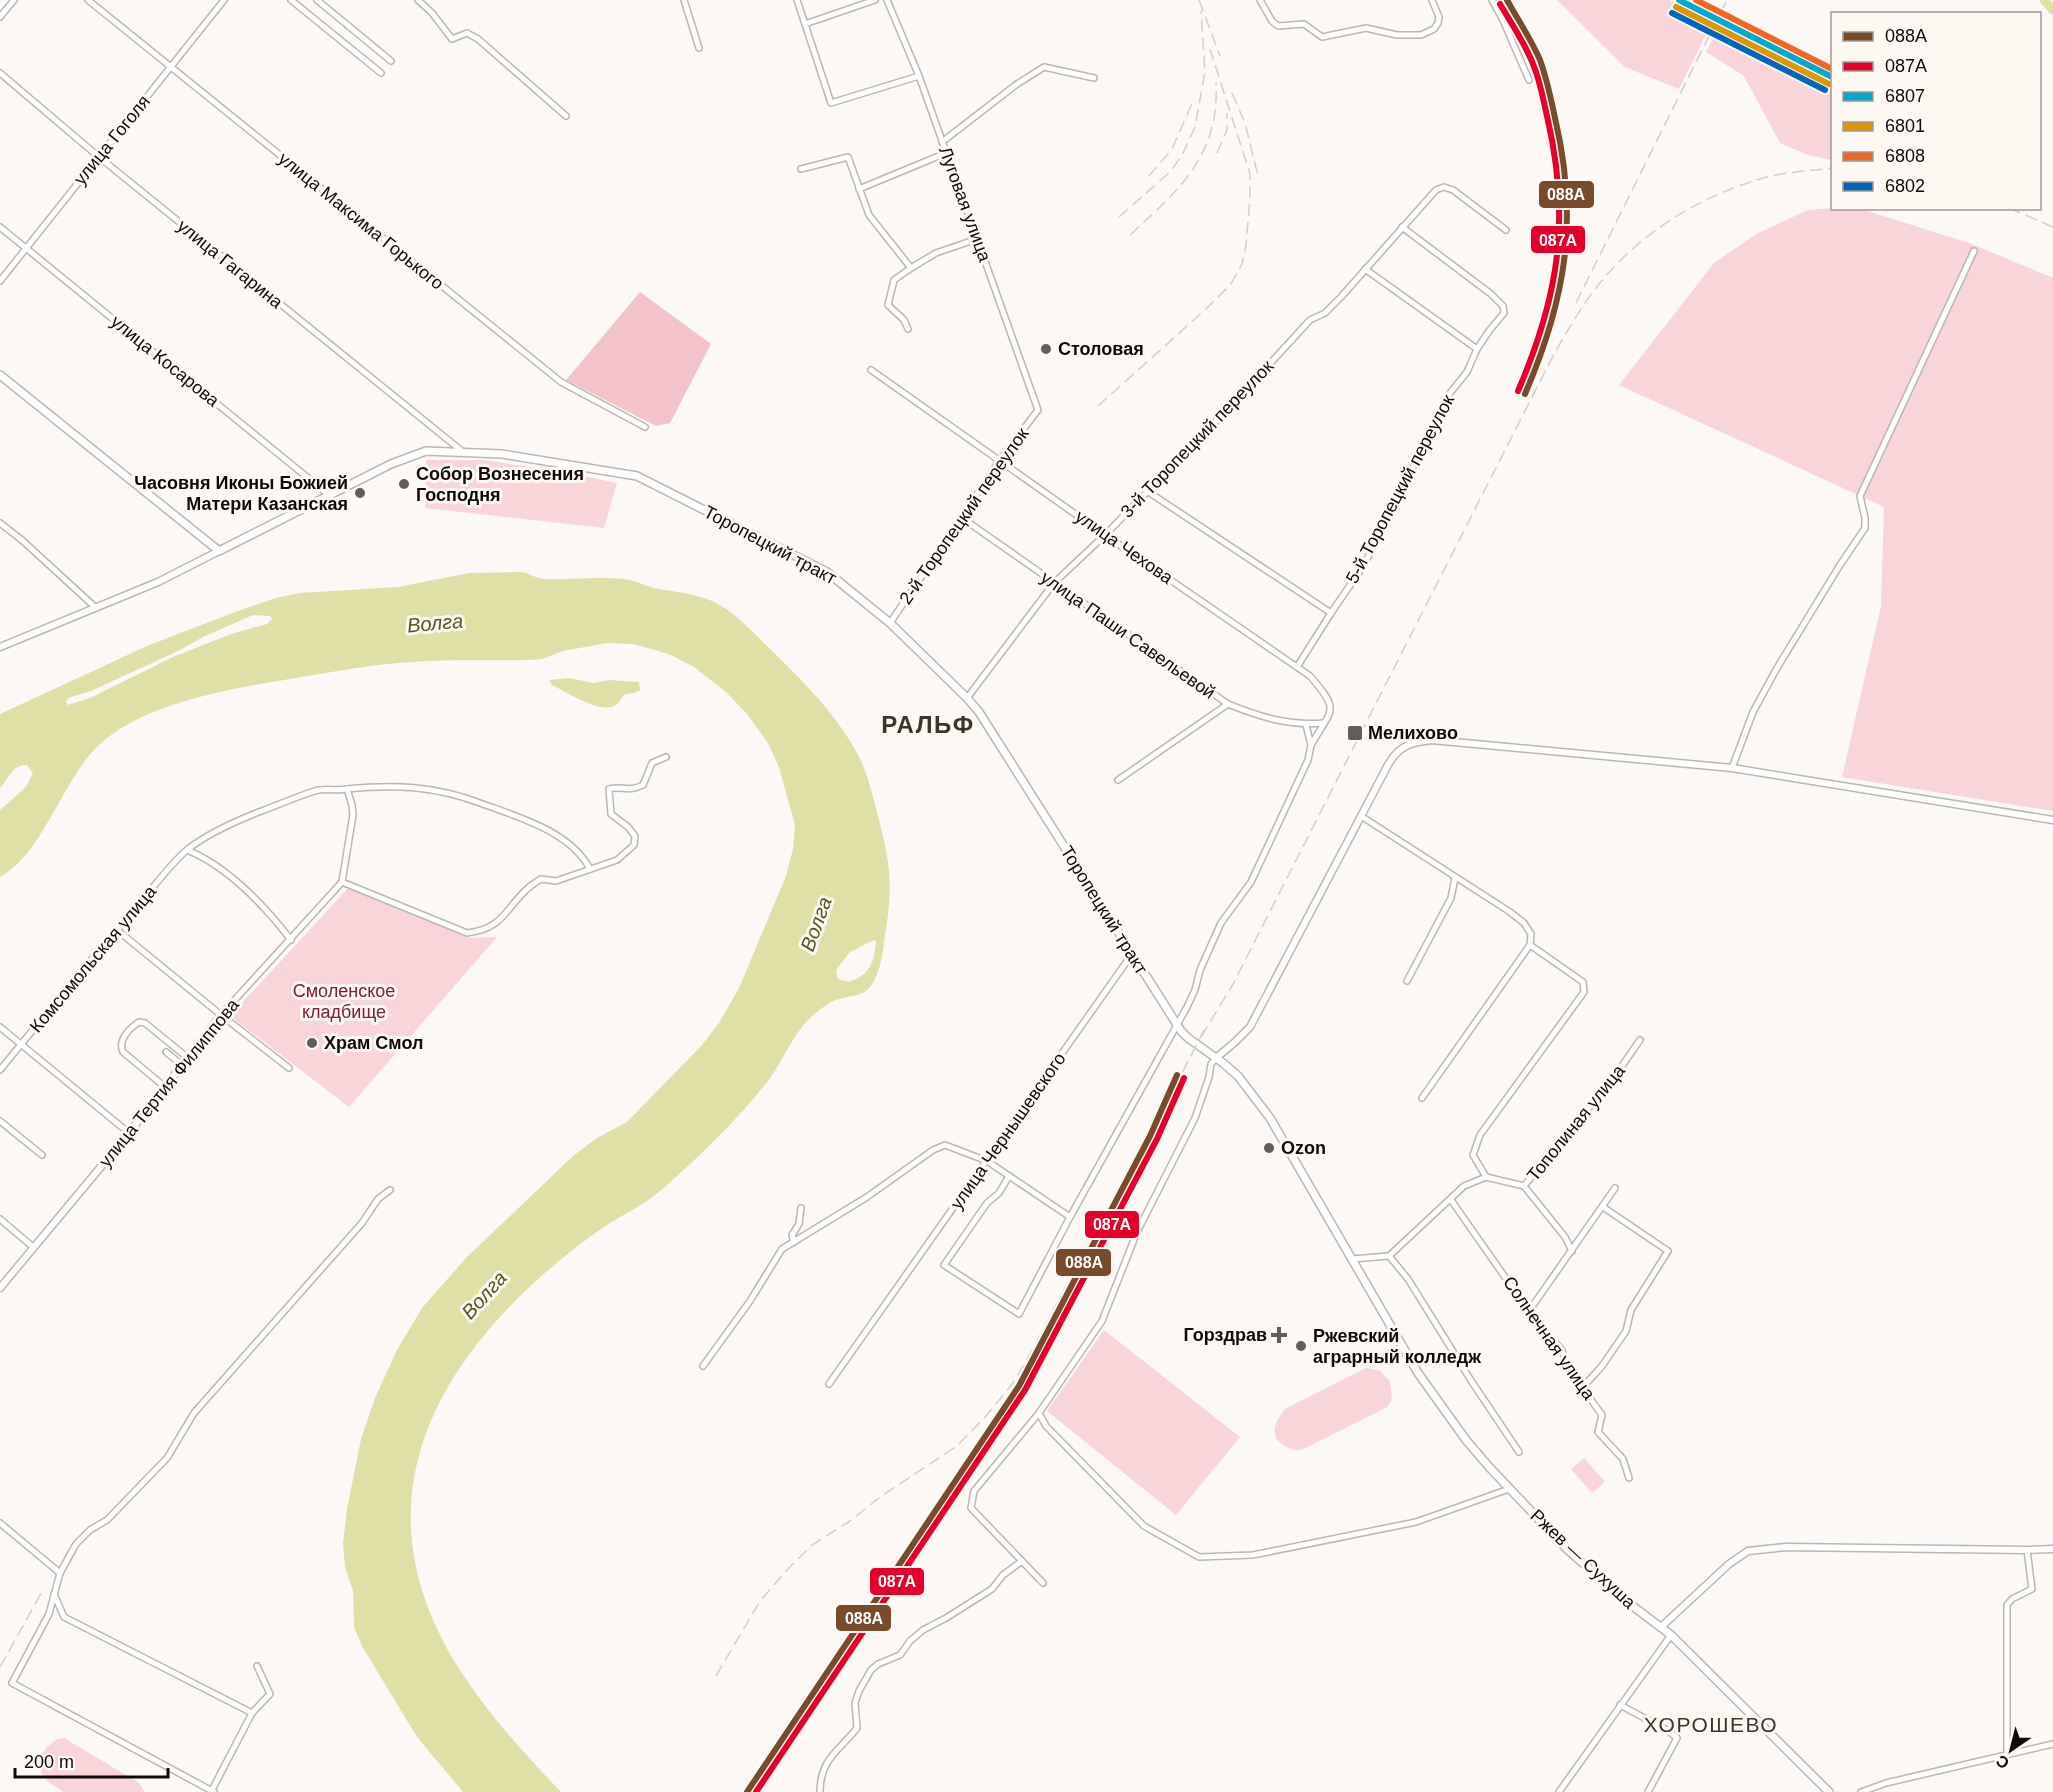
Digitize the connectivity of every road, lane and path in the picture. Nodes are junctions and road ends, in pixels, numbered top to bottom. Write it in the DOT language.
graph roads {
  1 [pos="14,0"];
  2 [pos="88,0"];
  3 [pos="224,0"];
  4 [pos="291,0"];
  5 [pos="317,0"];
  6 [pos="418,0"];
  7 [pos="684,0"];
  8 [pos="797,0"];
  9 [pos="875,0"];
  10 [pos="887,0"];
  11 [pos="1260,0"];
  12 [pos="1432,0"];
  13 [pos="1492,0"];
  14 [pos="0,17"];
  15 [pos="805,24"];
  16 [pos="699,48"];
  17 [pos="391,61"];
  18 [pos="170,67"];
  19 [pos="0,73"];
  20 [pos="381,73"];
  21 [pos="919,76"];
  22 [pos="1094,78"];
  23 [pos="1529,80"];
  24 [pos="566,116"];
  25 [pos="942,142"];
  26 [pos="946,153"];
  27 [pos="99,157"];
  28 [pos="801,169"];
  29 [pos="859,189"];
  30 [pos="0,227"];
  31 [pos="1402,227"];
  32 [pos="1506,230"];
  33 [pos="977,239"];
  34 [pos="26,249"];
  35 [pos="1974,251"];
  36 [pos="911,268"];
  37 [pos="1365,269"];
  38 [pos="0,280"];
  39 [pos="908,329"];
  40 [pos="1477,349"];
  41 [pos="871,370"];
  42 [pos="0,375"];
  43 [pos="1038,410"];
  44 [pos="645,427"];
  45 [pos="463,452"];
  46 [pos="1000,460"];
  47 [pos="1148,491"];
  48 [pos="329,495"];
  49 [pos="962,518"];
  50 [pos="0,523"];
  51 [pos="1105,535"];
  52 [pos="219,551"];
  53 [pos="1054,583"];
  54 [pos="96,608"];
  55 [pos="1331,613"];
  56 [pos="890,623"];
  57 [pos="0,647"];
  58 [pos="1297,667"];
  59 [pos="967,698"];
  60 [pos="1228,704"];
  61 [pos="1323,723"];
  62 [pos="1306,724"];
  63 [pos="1311,745"];
  64 [pos="666,757"];
  65 [pos="1732,768"];
  66 [pos="1118,780"];
  67 [pos="347,789"];
  68 [pos="1361,816"];
  69 [pos="2053,820"];
  70 [pos="187,850"];
  71 [pos="591,869"];
  72 [pos="1455,878"];
  73 [pos="342,882"];
  74 [pos="117,930"];
  75 [pos="291,940"];
  76 [pos="1530,945"];
  77 [pos="1132,954"];
  78 [pos="1407,981"];
  79 [pos="221,1015"];
  80 [pos="1177,1025"];
  81 [pos="0,1027"];
  82 [pos="1640,1040"];
  83 [pos="21,1044"];
  84 [pos="166,1052"];
  85 [pos="188,1058"];
  86 [pos="1216,1058"];
  87 [pos="182,1065"];
  88 [pos="289,1068"];
  89 [pos="0,1070"];
  90 [pos="165,1087"];
  91 [pos="1422,1098"];
  92 [pos="0,1120"];
  93 [pos="129,1133"];
  94 [pos="42,1155"];
  95 [pos="987,1161"];
  96 [pos="1009,1176"];
  97 [pos="1486,1177"];
  98 [pos="1524,1186"];
  99 [pos="1615,1188"];
  100 [pos="390,1190"];
  101 [pos="1451,1200"];
  102 [pos="1603,1207"];
  103 [pos="801,1208"];
  104 [pos="1070,1217"];
  105 [pos="0,1219"];
  106 [pos="794,1242"];
  107 [pos="33,1246"];
  108 [pos="1572,1251"];
  109 [pos="1389,1256"];
  110 [pos="1352,1259"];
  111 [pos="0,1288"];
  112 [pos="1529,1311"];
  113 [pos="703,1365"];
  114 [pos="828,1384"];
  115 [pos="1583,1387"];
  116 [pos="1039,1413"];
  117 [pos="1519,1452"];
  118 [pos="1629,1478"];
  119 [pos="1509,1489"];
  120 [pos="0,1522"];
  121 [pos="2053,1549"];
  122 [pos="2027,1550"];
  123 [pos="1022,1561"];
  124 [pos="60,1574"];
  125 [pos="1043,1583"];
  126 [pos="54,1594"];
  127 [pos="1661,1627"];
  128 [pos="1671,1635"];
  129 [pos="257,1665"];
  130 [pos="1620,1705"];
  131 [pos="252,1713"];
  132 [pos="2053,1744"];
  133 [pos="2007,1755"];
  134 [pos="213,1791"];
  135 [pos="820,1792"];
  136 [pos="1559,1792"];
  137 [pos="1648,1792"];
  138 [pos="1828,1792"];
  139 [pos="1861,1792"];
  1 -- 14 [label="street"];
  2 -- 18 [label="street, улица Максима Горького"];
  3 -- 18 [label="street, улица Гоголя"];
  4 -- 20 [label="street"];
  5 -- 17 [label="street"];
  6 -- 24 [label="street"];
  7 -- 16 [label="street"];
  8 -- 15 [label="street"];
  9 -- 15 [label="street"];
  10 -- 21 [label="street, Луговая улица"];
  11 -- 12 [label="street"];
  13 -- 23 [label="street"];
  15 -- 21 [label="street"];
  18 -- 27 [label="street, улица Гоголя"];
  18 -- 44 [label="street, улица Максима Горького"];
  19 -- 27 [label="street, улица Гагарина"];
  21 -- 25 [label="street, Луговая улица"];
  22 -- 25 [label="street"];
  25 -- 26 [label="street, Луговая улица"];
  26 -- 29 [label="street"];
  26 -- 33 [label="street, Луговая улица"];
  27 -- 34 [label="street, улица Гоголя"];
  27 -- 45 [label="street, улица Гагарина"];
  28 -- 29 [label="street"];
  29 -- 36 [label="street"];
  30 -- 34 [label="street, улица Косарова"];
  31 -- 32 [label="street, 3-й Торопецкий переулок"];
  31 -- 37 [label="street, 3-й Торопецкий переулок"];
  31 -- 40 [label="street, 5-й Торопецкий переулок"];
  33 -- 36 [label="street"];
  33 -- 43 [label="street, Луговая улица"];
  34 -- 38 [label="street, улица Гоголя"];
  34 -- 48 [label="street, улица Косарова"];
  35 -- 65 [label="street"];
  36 -- 39 [label="street"];
  37 -- 40 [label="street"];
  37 -- 47 [label="street, 3-й Торопецкий переулок"];
  40 -- 55 [label="street, 5-й Торопецкий переулок"];
  41 -- 46 [label="street, улица Чехова"];
  42 -- 52 [label="main road"];
  43 -- 46 [label="street, 2-й Торопецкий переулок"];
  45 -- 48 [label="main road, Торопецкий тракт"];
  45 -- 56 [label="main road, Торопецкий тракт"];
  46 -- 49 [label="street, 2-й Торопецкий переулок"];
  46 -- 51 [label="street, улица Чехова"];
  47 -- 51 [label="street, 3-й Торопецкий переулок"];
  47 -- 55 [label="street"];
  48 -- 52 [label="main road, Торопецкий тракт"];
  49 -- 53 [label="street, улица Паши Савельевой"];
  49 -- 56 [label="street, 2-й Торопецкий переулок"];
  50 -- 54 [label="street"];
  51 -- 53 [label="street, 3-й Торопецкий переулок"];
  51 -- 58 [label="street, улица Чехова"];
  52 -- 54 [label="street"];
  53 -- 59 [label="street, 3-й Торопецкий переулок"];
  53 -- 60 [label="street, улица Паши Савельевой"];
  54 -- 57 [label="street"];
  55 -- 58 [label="street, 5-й Торопецкий переулок"];
  56 -- 59 [label="main road, Торопецкий тракт"];
  58 -- 61 [label="street, улица Чехова"];
  59 -- 77 [label="main road, Торопецкий тракт"];
  60 -- 62 [label="street, улица Паши Савельевой"];
  60 -- 66 [label="street"];
  61 -- 62 [label="street, улица Паши Савельевой"];
  61 -- 63 [label="street, улица Чехова"];
  62 -- 63 [label="street"];
  63 -- 80 [label="street"];
  64 -- 71 [label="street"];
  65 -- 68 [label="street"];
  65 -- 69 [label="street"];
  67 -- 70 [label="street, Комсомольская улица"];
  67 -- 71 [label="street, Комсомольская улица"];
  67 -- 73 [label="street"];
  68 -- 72 [label="street"];
  68 -- 86 [label="street"];
  70 -- 74 [label="street, Комсомольская улица"];
  70 -- 75 [label="street"];
  71 -- 73 [label="street"];
  72 -- 76 [label="street"];
  72 -- 78 [label="street"];
  73 -- 75 [label="street, улица Тертия Филиппова"];
  74 -- 79 [label="street"];
  74 -- 83 [label="street, Комсомольская улица"];
  75 -- 79 [label="street, улица Тертия Филиппова"];
  76 -- 91 [label="street"];
  76 -- 97 [label="street"];
  77 -- 80 [label="main road, Торопецкий тракт"];
  77 -- 95 [label="street, улица Чернышевского"];
  79 -- 85 [label="street, улица Тертия Филиппова"];
  79 -- 88 [label="street"];
  80 -- 86 [label="main road, Торопецкий тракт"];
  80 -- 104 [label="street"];
  81 -- 83 [label="street"];
  82 -- 98 [label="street, Тополиная улица"];
  83 -- 89 [label="street, Комсомольская улица"];
  83 -- 93 [label="street"];
  84 -- 87 [label="street"];
  85 -- 87 [label="street, улица Тертия Филиппова"];
  85 -- 90 [label="street"];
  86 -- 110 [label="main road"];
  86 -- 116 [label="street"];
  87 -- 90 [label="street, улица Тертия Филиппова"];
  90 -- 93 [label="street, улица Тертия Филиппова"];
  92 -- 94 [label="street"];
  93 -- 107 [label="street, улица Тертия Филиппова"];
  95 -- 96 [label="street"];
  95 -- 106 [label="street"];
  95 -- 114 [label="street, улица Чернышевского"];
  96 -- 104 [label="street"];
  96 -- 104 [label="street"];
  97 -- 98 [label="street, Тополиная улица"];
  97 -- 101 [label="street"];
  98 -- 108 [label="street"];
  99 -- 102 [label="street"];
  100 -- 124 [label="street"];
  101 -- 109 [label="street"];
  101 -- 112 [label="street, Солнечная улица"];
  102 -- 108 [label="street"];
  102 -- 115 [label="street"];
  103 -- 106 [label="street"];
  105 -- 107 [label="street"];
  106 -- 113 [label="street"];
  107 -- 111 [label="street, улица Тертия Филиппова"];
  108 -- 112 [label="street"];
  109 -- 110 [label="street"];
  109 -- 117 [label="street"];
  110 -- 119 [label="main road, Ржев — Сухуша"];
  112 -- 115 [label="street, Солнечная улица"];
  115 -- 118 [label="street, Солнечная улица"];
  116 -- 119 [label="street"];
  116 -- 123 [label="street"];
  119 -- 127 [label="main road, Ржев — Сухуша"];
  120 -- 124 [label="street"];
  121 -- 122 [label="street"];
  122 -- 127 [label="street"];
  122 -- 133 [label="street"];
  123 -- 125 [label="street"];
  123 -- 135 [label="street"];
  124 -- 126 [label="street"];
  126 -- 131 [label="street"];
  126 -- 134 [label="street"];
  127 -- 128 [label="main road, Ржев — Сухуша"];
  128 -- 130 [label="street"];
  128 -- 138 [label="main road, Ржев — Сухуша"];
  129 -- 131 [label="street"];
  130 -- 136 [label="street"];
  130 -- 137 [label="street"];
  131 -- 134 [label="street"];
  132 -- 133 [label="street"];
  133 -- 139 [label="street"];
}
